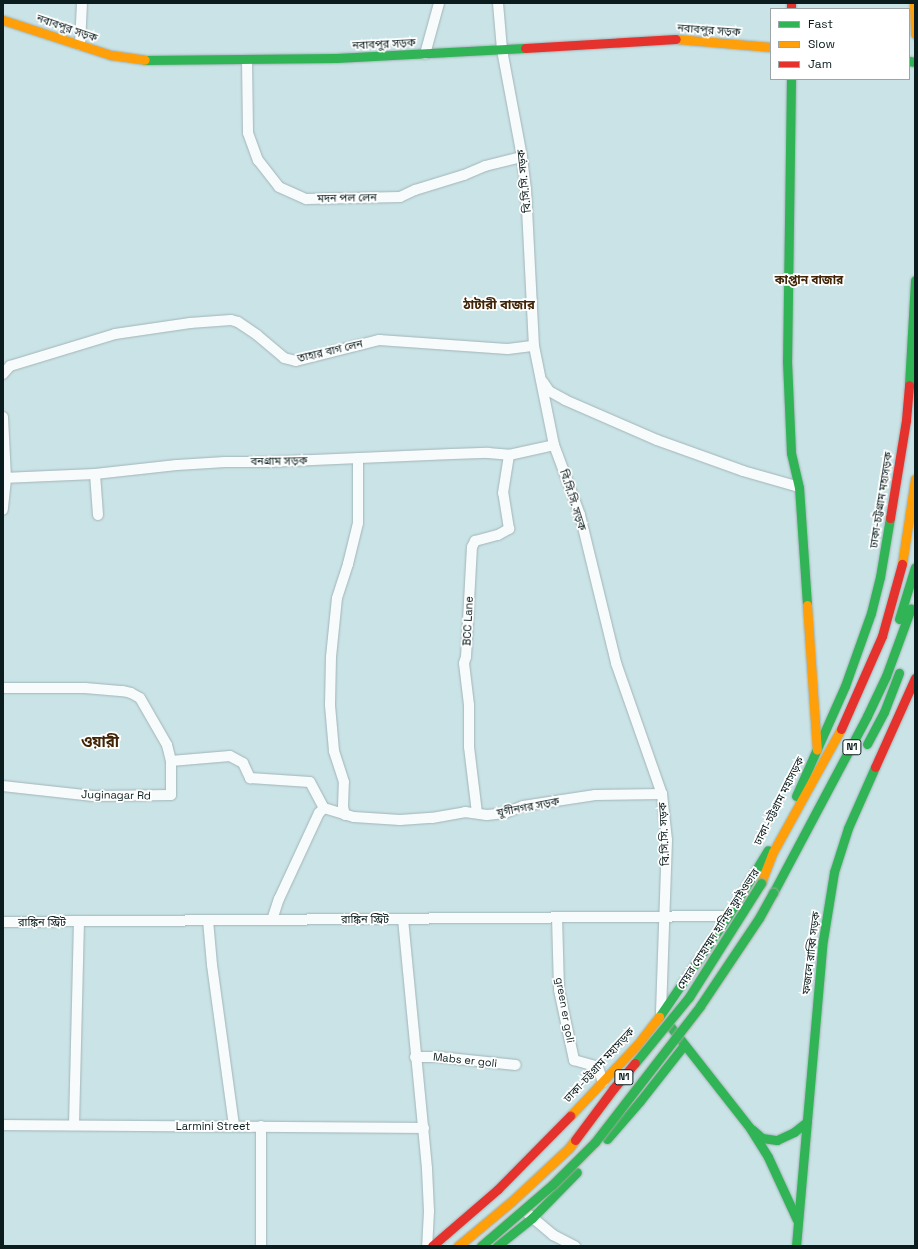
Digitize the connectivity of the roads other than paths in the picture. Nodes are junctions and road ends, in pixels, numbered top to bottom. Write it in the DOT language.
graph roads {
  1 [pos="82,3"];
  2 [pos="438,3"];
  3 [pos="498,3"];
  4 [pos="914,3"];
  5 [pos="3,20"];
  6 [pos="915,34"];
  7 [pos="80,45"];
  8 [pos="770,47"];
  9 [pos="502,50"];
  10 [pos="425,54"];
  11 [pos="247,60"];
  12 [pos="791,80"];
  13 [pos="522,157"];
  14 [pos="915,280"];
  15 [pos="534,346"];
  16 [pos="3,374"];
  17 [pos="541,378"];
  18 [pos="3,416"];
  19 [pos="554,445"];
  20 [pos="509,455"];
  21 [pos="358,458"];
  22 [pos="95,474"];
  23 [pos="4,478"];
  24 [pos="915,479"];
  25 [pos="799,487"];
  26 [pos="3,510"];
  27 [pos="98,515"];
  28 [pos="915,568"];
  29 [pos="915,595"];
  30 [pos="902,665"];
  31 [pos="915,678"];
  32 [pos="3,688"];
  33 [pos="817,751"];
  34 [pos="861,755"];
  35 [pos="171,761"];
  36 [pos="3,786"];
  37 [pos="662,794"];
  38 [pos="324,808"];
  39 [pos="477,813"];
  40 [pos="345,815"];
  41 [pos="819,827"];
  42 [pos="761,883"];
  43 [pos="773,893"];
  44 [pos="665,916"];
  45 [pos="728,916"];
  46 [pos="557,917"];
  47 [pos="403,919"];
  48 [pos="208,920"];
  49 [pos="272,920"];
  50 [pos="3,922"];
  51 [pos="79,922"];
  52 [pos="661,1014"];
  53 [pos="684,1045"];
  54 [pos="415,1057"];
  55 [pos="516,1066"];
  56 [pos="603,1082"];
  57 [pos="807,1122"];
  58 [pos="3,1125"];
  59 [pos="74,1125"];
  60 [pos="234,1126"];
  61 [pos="261,1126"];
  62 [pos="424,1128"];
  63 [pos="750,1128"];
  64 [pos="498,1189"];
  65 [pos="532,1218"];
  66 [pos="798,1221"];
  67 [pos="261,1246"];
  68 [pos="427,1246"];
  69 [pos="432,1246"];
  70 [pos="458,1246"];
  71 [pos="481,1246"];
  72 [pos="497,1246"];
  73 [pos="575,1246"];
  74 [pos="796,1246"];
  1 -- 7 [label="street"];
  2 -- 10 [label="street"];
  3 -- 9 [label="street, বি.সি.সি. সড়ক"];
  4 -- 6 [label="main road"];
  5 -- 7 [label="main road, নবাবপুর সড়ক"];
  7 -- 11 [label="main road, নবাবপুর সড়ক"];
  8 -- 9 [label="main road, নবাবপুর সড়ক"];
  9 -- 10 [label="main road, নবাবপুর সড়ক"];
  9 -- 13 [label="street, বি.সি.সি. সড়ক"];
  10 -- 11 [label="main road, নবাবপুর সড়ক"];
  11 -- 13 [label="street, মদন পল লেন"];
  12 -- 25 [label="main road"];
  13 -- 15 [label="street, বি.সি.সি. সড়ক"];
  14 -- 33 [label="main road, ঢাকা-চট্টগ্রাম মহাসড়ক"];
  15 -- 16 [label="street, তাহার বাগ লেন"];
  15 -- 17 [label="street, বি.সি.সি. সড়ক"];
  17 -- 19 [label="street, বি.সি.সি. সড়ক"];
  17 -- 25 [label="street"];
  18 -- 23 [label="street"];
  19 -- 20 [label="street, বনগ্রাম সড়ক"];
  19 -- 37 [label="street, বি.সি.সি. সড়ক"];
  20 -- 21 [label="street, বনগ্রাম সড়ক"];
  20 -- 39 [label="street, BCC Lane"];
  21 -- 22 [label="street, বনগ্রাম সড়ক"];
  21 -- 40 [label="street"];
  22 -- 23 [label="street, বনগ্রাম সড়ক"];
  22 -- 27 [label="street"];
  23 -- 26 [label="street"];
  24 -- 42 [label="main road"];
  25 -- 33 [label="main road"];
  28 -- 42 [label="main road, মেয়র মোহাম্মদ হানিফ ফ্লাইওভার / N1"];
  29 -- 43 [label="main road, N1"];
  30 -- 34 [label="main road"];
  31 -- 57 [label="main road, ফজলে রাব্বি সড়ক"];
  32 -- 35 [label="street"];
  33 -- 45 [label="main road, ঢাকা-চট্টগ্রাম মহাসড়ক"];
  35 -- 36 [label="street, Juginagar Rd"];
  35 -- 38 [label="street"];
  37 -- 39 [label="street, যুগীনগর সড়ক"];
  37 -- 44 [label="street, বি.সি.সি. সড়ক"];
  38 -- 40 [label="street, যুগীনগর সড়ক"];
  38 -- 49 [label="street"];
  39 -- 40 [label="street, যুগীনগর সড়ক"];
  41 -- 43 [label="main road"];
  42 -- 70 [label="main road, মেয়র মোহাম্মদ হানিফ ফ্লাইওভার / N1, bridge"];
  43 -- 71 [label="main road, N1, bridge"];
  44 -- 45 [label="street, রাঙ্কিন স্ট্রিট"];
  44 -- 46 [label="street, রাঙ্কিন স্ট্রিট"];
  44 -- 52 [label="street, বি.সি.সি. সড়ক"];
  45 -- 52 [label="main road, ঢাকা-চট্টগ্রাম মহাসড়ক"];
  46 -- 47 [label="street, রাঙ্কিন স্ট্রিট"];
  46 -- 56 [label="street, green er goli"];
  47 -- 49 [label="street, রাঙ্কিন স্ট্রিট"];
  47 -- 54 [label="street"];
  48 -- 49 [label="street, রাঙ্কিন স্ট্রিট"];
  48 -- 51 [label="street, রাঙ্কিন স্ট্রিট"];
  48 -- 60 [label="street"];
  50 -- 51 [label="street, রাঙ্কিন স্ট্রিট"];
  51 -- 59 [label="street"];
  52 -- 53 [label="main road"];
  52 -- 56 [label="main road, ঢাকা-চট্টগ্রাম মহাসড়ক"];
  53 -- 63 [label="main road"];
  53 -- 65 [label="main road"];
  54 -- 55 [label="street, Mabs er goli"];
  54 -- 62 [label="street"];
  56 -- 64 [label="main road, ঢাকা-চট্টগ্রাম মহাসড়ক"];
  57 -- 63 [label="main road"];
  57 -- 66 [label="main road, ফজলে রাব্বি সড়ক"];
  58 -- 59 [label="street, Larmini Street"];
  59 -- 60 [label="street, Larmini Street"];
  60 -- 61 [label="street, Larmini Street"];
  61 -- 62 [label="street, Larmini Street"];
  61 -- 67 [label="street"];
  62 -- 68 [label="street"];
  63 -- 66 [label="main road"];
  64 -- 65 [label="street"];
  64 -- 69 [label="main road, ঢাকা-চট্টগ্রাম মহাসড়ক"];
  65 -- 72 [label="main road"];
  65 -- 73 [label="street"];
  66 -- 74 [label="main road, ফজলে রাব্বি সড়ক"];
}
